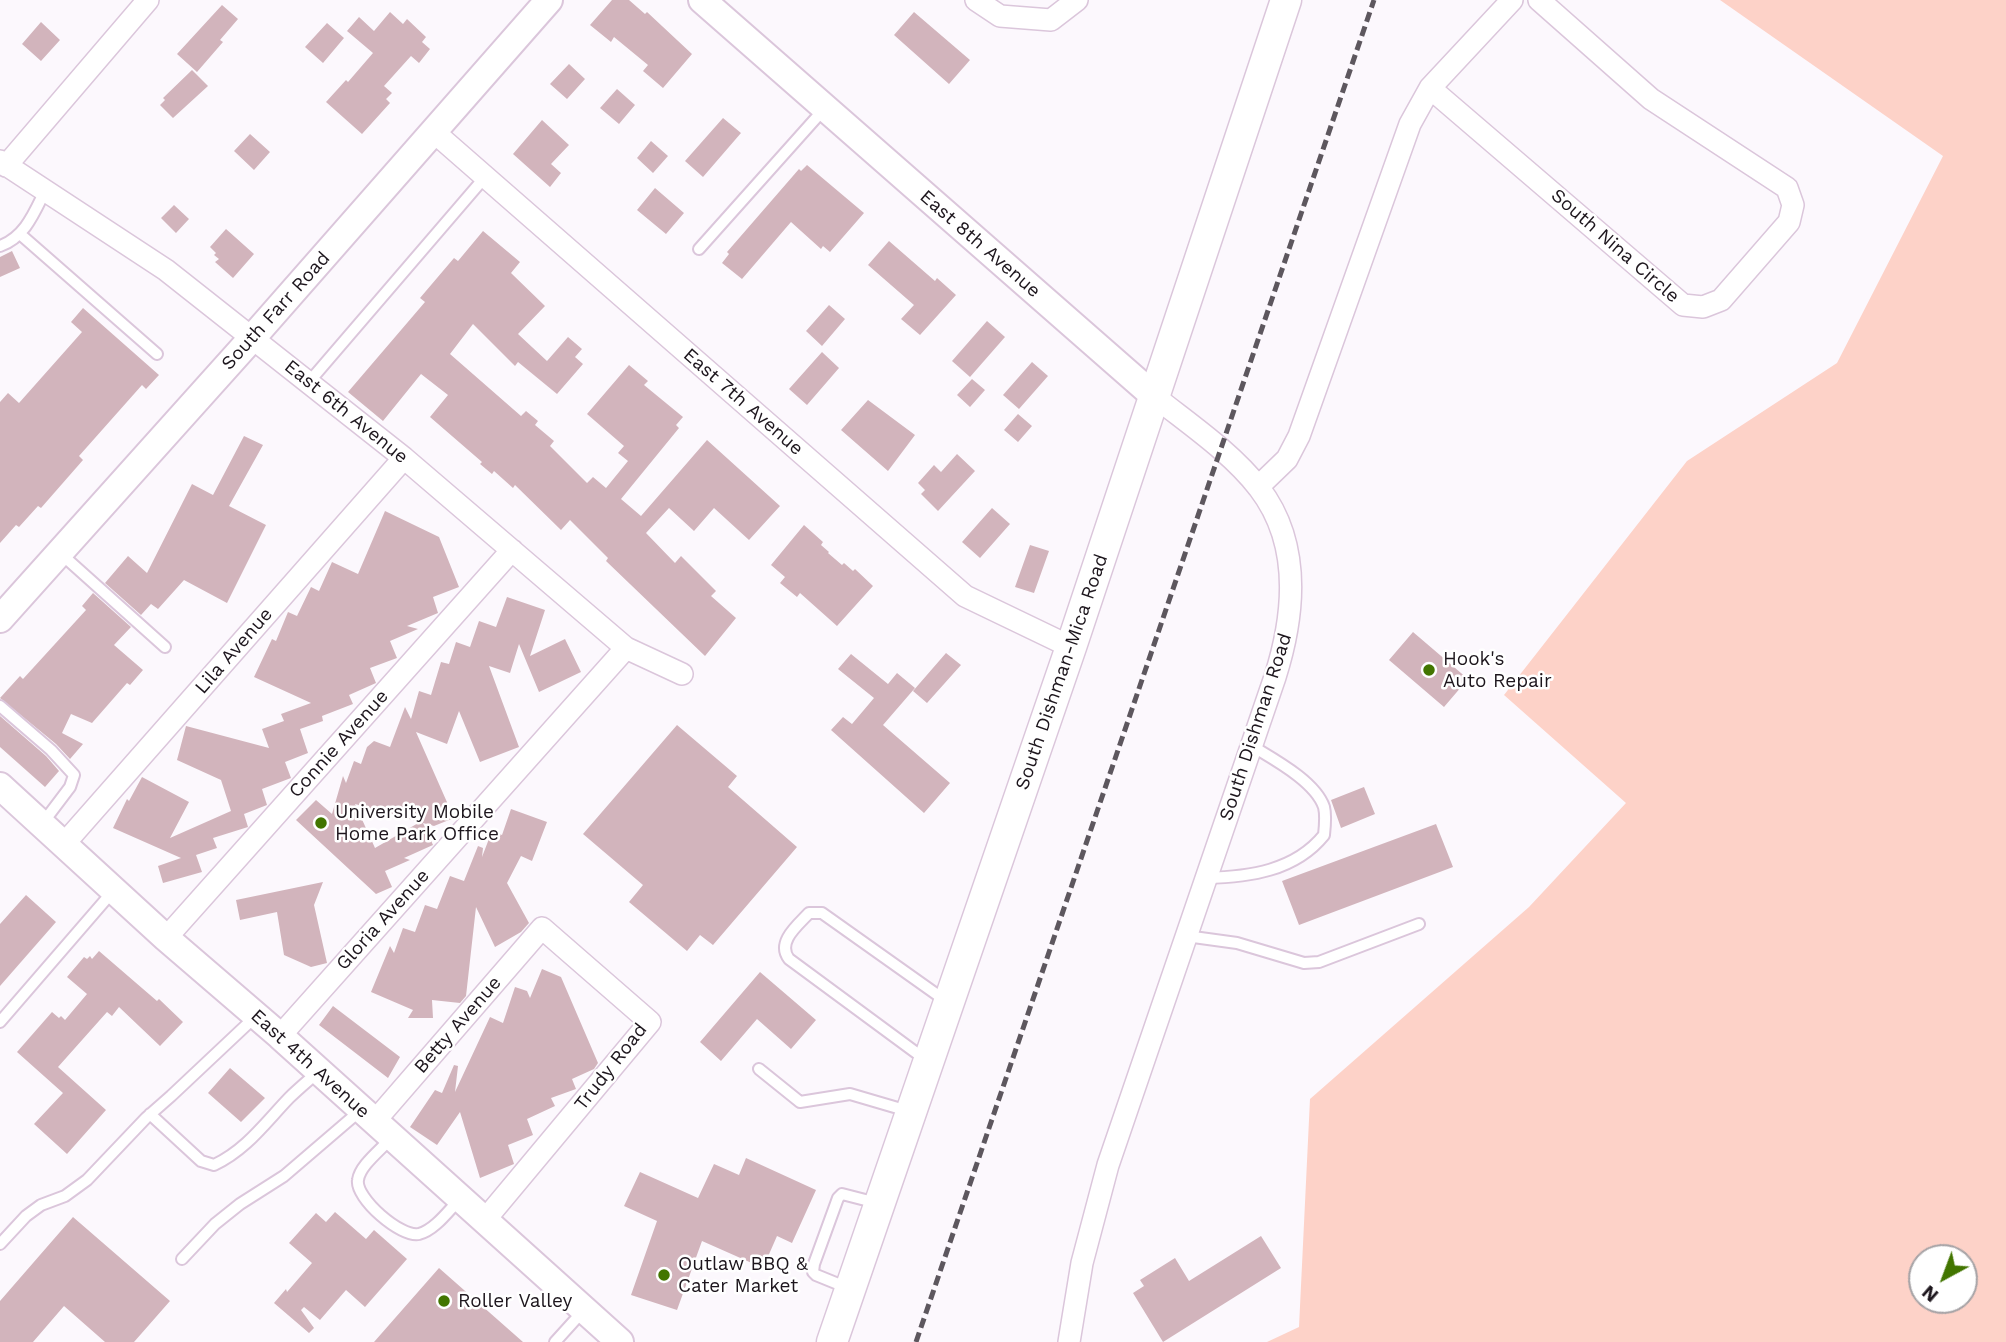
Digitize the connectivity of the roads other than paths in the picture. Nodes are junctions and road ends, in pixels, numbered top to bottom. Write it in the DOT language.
graph roads {
  1 [pos="149,0"];
  2 [pos="549,0"];
  3 [pos="702,0"];
  4 [pos="976,0"];
  5 [pos="1077,0"];
  6 [pos="1286,0"];
  7 [pos="1512,0"];
  8 [pos="1539,0"];
  9 [pos="1430,88"];
  10 [pos="825,108"];
  11 [pos="434,132"];
  12 [pos="3,163"];
  13 [pos="485,177"];
  14 [pos="45,191"];
  15 [pos="20,234"];
  16 [pos="0,246"];
  17 [pos="699,249"];
  18 [pos="253,337"];
  19 [pos="157,354"];
  20 [pos="309,382"];
  21 [pos="1154,396"];
  22 [pos="404,458"];
  23 [pos="1258,487"];
  24 [pos="512,550"];
  25 [pos="59,552"];
  26 [pos="0,619"];
  27 [pos="165,647"];
  28 [pos="1071,647"];
  29 [pos="626,648"];
  30 [pos="682,674"];
  31 [pos="0,706"];
  32 [pos="1252,746"];
  33 [pos="0,786"];
  34 [pos="42,824"];
  35 [pos="64,844"];
  36 [pos="1206,878"];
  37 [pos="114,890"];
  38 [pos="1419,925"];
  39 [pos="542,928"];
  40 [pos="1186,936"];
  41 [pos="166,939"];
  42 [pos="949,1002"];
  43 [pos="256,1016"];
  44 [pos="0,1022"];
  45 [pos="279,1037"];
  46 [pos="928,1062"];
  47 [pos="759,1069"];
  48 [pos="318,1072"];
  49 [pos="911,1112"];
  50 [pos="150,1114"];
  51 [pos="375,1123"];
  52 [pos="460,1199"];
  53 [pos="879,1203"];
  54 [pos="484,1221"];
  55 [pos="0,1244"];
  56 [pos="182,1259"];
  57 [pos="851,1289"];
  58 [pos="584,1310"];
  59 [pos="555,1342"];
  60 [pos="620,1342"];
  61 [pos="832,1342"];
  62 [pos="1069,1342"];
  1 -- 12 [label="street"];
  2 -- 11 [label="street, South Farr Road"];
  3 -- 10 [label="street, East 8th Avenue"];
  4 -- 5 [label="street"];
  6 -- 21 [label="main road, South Dishman-Mica Road"];
  7 -- 9 [label="street"];
  8 -- 9 [label="street, South Nina Circle"];
  9 -- 23 [label="street"];
  10 -- 17 [label="lane"];
  10 -- 21 [label="street, East 8th Avenue"];
  11 -- 13 [label="street, East 7th Avenue"];
  11 -- 18 [label="street, South Farr Road"];
  12 -- 14 [label="street, East 6th Avenue"];
  13 -- 20 [label="lane"];
  13 -- 28 [label="street, East 7th Avenue"];
  14 -- 15 [label="lane"];
  14 -- 18 [label="street, East 6th Avenue"];
  15 -- 16 [label="lane"];
  15 -- 19 [label="lane"];
  18 -- 20 [label="street, East 6th Avenue"];
  18 -- 25 [label="street, South Farr Road"];
  20 -- 22 [label="street, East 6th Avenue"];
  21 -- 23 [label="street, East 8th Avenue"];
  21 -- 28 [label="main road, South Dishman-Mica Road"];
  22 -- 24 [label="street, East 6th Avenue"];
  22 -- 35 [label="street, Lila Avenue"];
  23 -- 32 [label="street, South Dishman Road"];
  24 -- 29 [label="street, East 6th Avenue"];
  24 -- 41 [label="street, Connie Avenue"];
  25 -- 26 [label="street, South Farr Road"];
  25 -- 27 [label="lane"];
  28 -- 42 [label="main road, South Dishman-Mica Road"];
  29 -- 30 [label="street, East 6th Avenue"];
  29 -- 45 [label="street, Gloria Avenue"];
  31 -- 34 [label="lane"];
  32 -- 36 [label="street, South Dishman Road"];
  32 -- 36 [label="lane"];
  33 -- 34 [label="street, East 4th Avenue"];
  34 -- 35 [label="street, East 4th Avenue"];
  35 -- 37 [label="street, East 4th Avenue"];
  36 -- 40 [label="street, South Dishman Road"];
  37 -- 41 [label="street, East 4th Avenue"];
  37 -- 44 [label="lane"];
  38 -- 40 [label="lane"];
  39 -- 51 [label="street, Betty Avenue"];
  39 -- 54 [label="street, Trudy Road"];
  40 -- 62 [label="street, South Dishman Road"];
  41 -- 43 [label="street, East 4th Avenue"];
  42 -- 46 [label="main road, South Dishman-Mica Road"];
  42 -- 46 [label="lane"];
  43 -- 45 [label="street, East 4th Avenue"];
  43 -- 50 [label="lane"];
  45 -- 48 [label="street, East 4th Avenue"];
  46 -- 49 [label="main road, South Dishman-Mica Road"];
  47 -- 49 [label="lane"];
  48 -- 50 [label="lane"];
  48 -- 51 [label="street, East 4th Avenue"];
  49 -- 53 [label="main road, South Dishman-Mica Road"];
  50 -- 55 [label="lane"];
  51 -- 52 [label="street, East 4th Avenue"];
  51 -- 52 [label="lane"];
  51 -- 56 [label="lane"];
  52 -- 54 [label="street, East 4th Avenue"];
  53 -- 57 [label="main road, South Dishman-Mica Road"];
  53 -- 57 [label="lane"];
  54 -- 58 [label="street, East 4th Avenue"];
  57 -- 61 [label="main road, South Dishman-Mica Road"];
  58 -- 59 [label="lane"];
  58 -- 60 [label="street, East 4th Avenue"];
}
